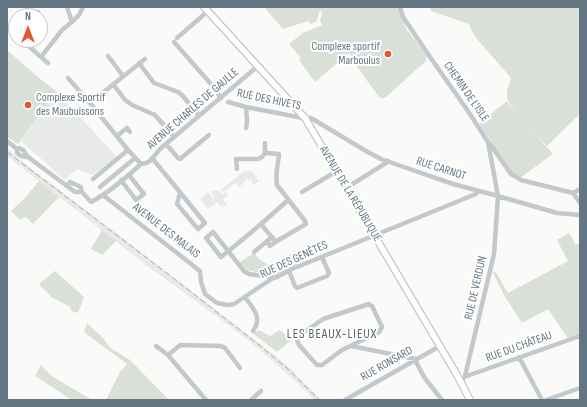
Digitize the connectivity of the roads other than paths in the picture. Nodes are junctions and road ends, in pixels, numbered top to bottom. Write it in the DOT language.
graph roads {
  1 [pos="67,7"];
  2 [pos="83,7"];
  3 [pos="400,7"];
  4 [pos="206,9"];
  5 [pos="72,22"];
  6 [pos="31,48"];
  7 [pos="108,56"];
  8 [pos="41,57"];
  9 [pos="145,59"];
  10 [pos="48,63"];
  11 [pos="139,64"];
  12 [pos="258,66"];
  13 [pos="123,76"];
  14 [pos="68,78"];
  15 [pos="113,84"];
  16 [pos="221,98"];
  17 [pos="228,102"];
  18 [pos="90,103"];
  19 [pos="246,107"];
  20 [pos="200,116"];
  21 [pos="309,120"];
  22 [pos="246,128"];
  23 [pos="130,132"];
  24 [pos="208,135"];
  25 [pos="117,136"];
  26 [pos="174,137"];
  27 [pos="7,141"];
  28 [pos="488,142"];
  29 [pos="265,143"];
  30 [pos="166,144"];
  31 [pos="128,150"];
  32 [pos="265,153"];
  33 [pos="136,158"];
  34 [pos="152,158"];
  35 [pos="388,161"];
  36 [pos="141,164"];
  37 [pos="237,169"];
  38 [pos="337,171"];
  39 [pos="129,175"];
  40 [pos="93,179"];
  41 [pos="121,180"];
  42 [pos="351,185"];
  43 [pos="100,187"];
  44 [pos="580,189"];
  45 [pos="479,191"];
  46 [pos="302,192"];
  47 [pos="180,193"];
  48 [pos="573,194"];
  49 [pos="103,195"];
  50 [pos="498,196"];
  51 [pos="288,200"];
  52 [pos="580,203"];
  53 [pos="580,215"];
  54 [pos="262,224"];
  55 [pos="375,236"];
  56 [pos="272,237"];
  57 [pos="267,241"];
  58 [pos="277,241"];
  59 [pos="229,251"];
  60 [pos="254,252"];
  61 [pos="322,257"];
  62 [pos="289,271"];
  63 [pos="273,278"];
  64 [pos="245,297"];
  65 [pos="223,304"];
  66 [pos="252,331"];
  67 [pos="580,336"];
  68 [pos="156,346"];
  69 [pos="351,346"];
  70 [pos="440,346"];
  71 [pos="168,355"];
  72 [pos="519,358"];
  73 [pos="416,360"];
  74 [pos="240,368"];
  75 [pos="465,376"];
  76 [pos="461,382"];
  77 [pos="580,388"];
  78 [pos="261,391"];
  79 [pos="206,400"];
  80 [pos="251,400"];
  81 [pos="345,400"];
  82 [pos="442,400"];
  83 [pos="470,400"];
  84 [pos="542,400"];
  85 [pos="546,400"];
  1 -- 5 [label="street"];
  2 -- 5 [label="street"];
  3 -- 28 [label="street, CHEMIN DE L’ISLE"];
  4 -- 12 [label="main road, AVENUE DE LA RÉPUBLIQUE"];
  4 -- 16 [label="street"];
  5 -- 8 [label="street"];
  6 -- 8 [label="street"];
  7 -- 13 [label="street"];
  8 -- 10 [label="street"];
  9 -- 11 [label="street"];
  11 -- 13 [label="street"];
  11 -- 20 [label="street"];
  12 -- 16 [label="street, AVENUE CHARLES DE GAULLE"];
  12 -- 21 [label="main road, AVENUE DE LA RÉPUBLIQUE"];
  13 -- 15 [label="street"];
  14 -- 18 [label="street"];
  15 -- 18 [label="street"];
  15 -- 26 [label="street"];
  16 -- 20 [label="street, AVENUE CHARLES DE GAULLE"];
  17 -- 19 [label="street, RUE DES HIVETS"];
  18 -- 25 [label="street"];
  19 -- 21 [label="street, RUE DES HIVETS"];
  19 -- 22 [label="street"];
  20 -- 26 [label="street, AVENUE CHARLES DE GAULLE"];
  21 -- 35 [label="street, RUE CARNOT"];
  21 -- 38 [label="main road, AVENUE DE LA RÉPUBLIQUE"];
  23 -- 25 [label="street"];
  24 -- 30 [label="street"];
  25 -- 31 [label="street"];
  26 -- 30 [label="street, AVENUE CHARLES DE GAULLE"];
  27 -- 49 [label="street"];
  28 -- 48 [label="street"];
  28 -- 50 [label="street, CHEMIN DE L’ISLE"];
  29 -- 32 [label="street"];
  30 -- 34 [label="street, AVENUE CHARLES DE GAULLE"];
  31 -- 33 [label="street"];
  31 -- 40 [label="street"];
  32 -- 37 [label="street"];
  32 -- 51 [label="street"];
  33 -- 36 [label="street"];
  33 -- 43 [label="street"];
  34 -- 36 [label="street, AVENUE CHARLES DE GAULLE"];
  34 -- 47 [label="street"];
  35 -- 42 [label="street"];
  35 -- 45 [label="street, RUE CARNOT"];
  36 -- 39 [label="street, AVENUE CHARLES DE GAULLE"];
  38 -- 46 [label="street"];
  38 -- 55 [label="main road, AVENUE DE LA RÉPUBLIQUE"];
  39 -- 41 [label="street, AVENUE CHARLES DE GAULLE"];
  39 -- 41 [label="street"];
  41 -- 49 [label="street, AVENUE CHARLES DE GAULLE"];
  44 -- 48 [label="street"];
  45 -- 50 [label="street, RUE CARNOT"];
  45 -- 55 [label="street, RUE DES GENÈTES"];
  47 -- 47 [label="street"];
  48 -- 52 [label="street"];
  49 -- 65 [label="street, AVENUE DES MALAIS"];
  50 -- 53 [label="street, RUE CARNOT"];
  50 -- 75 [label="street, RUE DE VERDUN"];
  51 -- 54 [label="street"];
  51 -- 58 [label="street"];
  54 -- 56 [label="street"];
  54 -- 59 [label="street"];
  55 -- 61 [label="street, RUE DES GENÈTES"];
  55 -- 70 [label="main road, AVENUE DE LA RÉPUBLIQUE"];
  56 -- 57 [label="street"];
  56 -- 58 [label="street"];
  57 -- 58 [label="street"];
  57 -- 60 [label="street"];
  59 -- 59 [label="street"];
  59 -- 63 [label="street"];
  61 -- 62 [label="street, RUE DES GENÈTES"];
  61 -- 62 [label="street"];
  62 -- 63 [label="street, RUE DES GENÈTES"];
  63 -- 64 [label="street, RUE DES GENÈTES"];
  64 -- 65 [label="street, RUE DES GENÈTES"];
  64 -- 66 [label="street"];
  67 -- 72 [label="street, RUE DU CHÂTEAU"];
  68 -- 71 [label="street"];
  69 -- 69 [label="street"];
  69 -- 73 [label="street"];
  70 -- 73 [label="street, RUE RONSARD"];
  70 -- 76 [label="main road, AVENUE DE LA RÉPUBLIQUE"];
  71 -- 74 [label="street"];
  71 -- 79 [label="street"];
  72 -- 75 [label="street, RUE DU CHÂTEAU"];
  72 -- 84 [label="street"];
  73 -- 81 [label="street, RUE RONSARD"];
  73 -- 82 [label="street"];
  75 -- 76 [label="street, RUE DE VERDUN"];
  76 -- 83 [label="main road, AVENUE DE LA RÉPUBLIQUE"];
  77 -- 85 [label="street"];
  78 -- 80 [label="street"];
}
